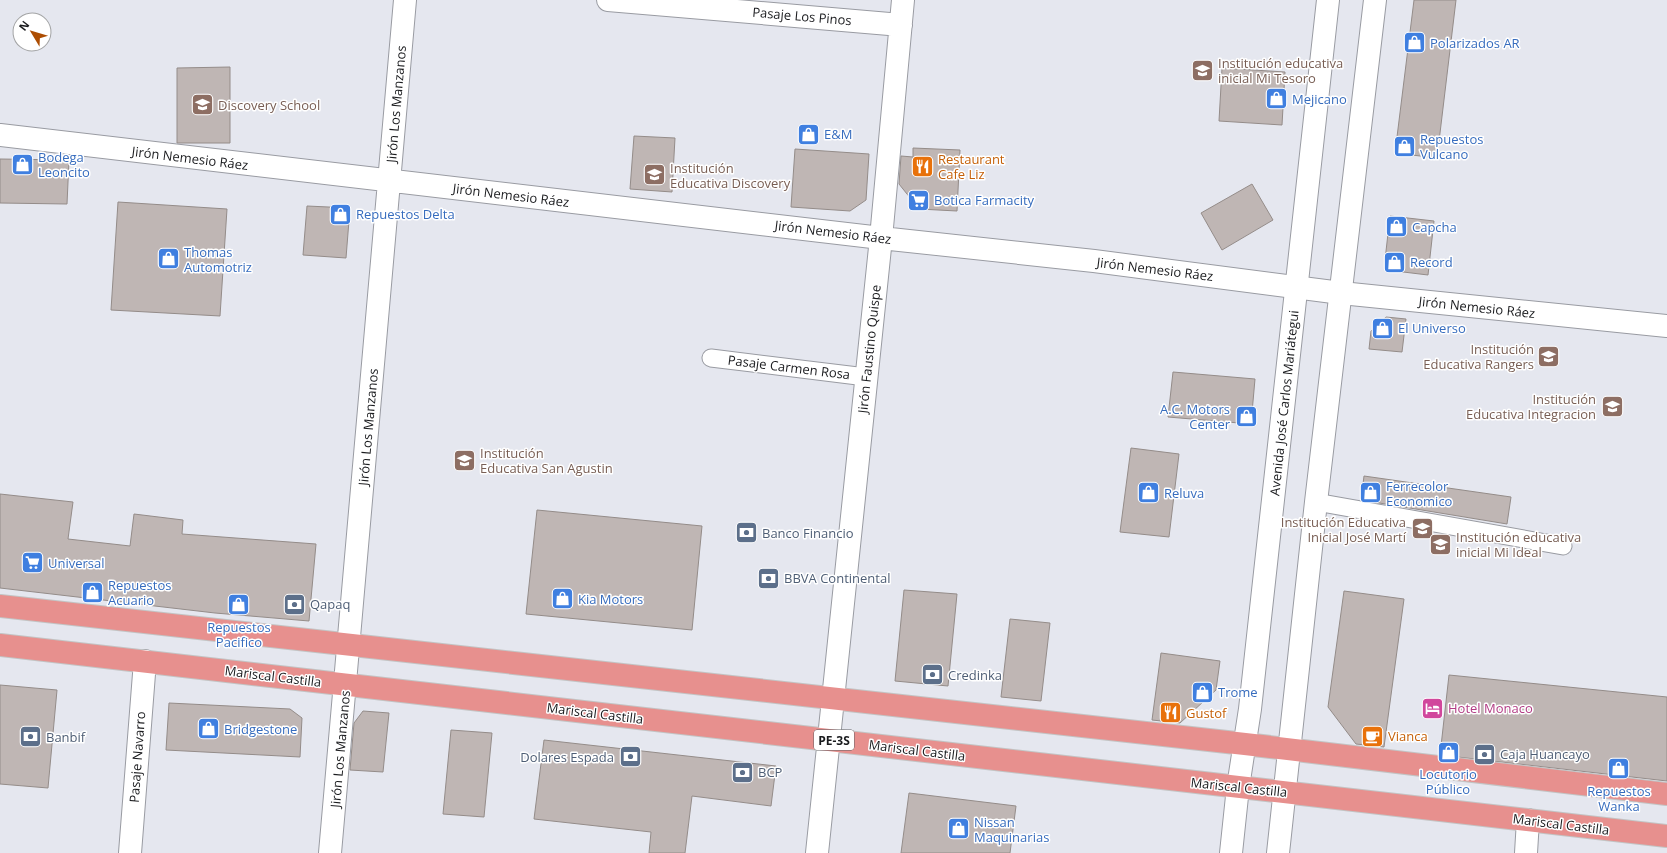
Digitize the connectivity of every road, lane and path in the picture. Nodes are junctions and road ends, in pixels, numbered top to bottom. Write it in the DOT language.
graph roads {
  1 [pos="405,0"];
  2 [pos="608,0"];
  3 [pos="903,0"];
  4 [pos="1328,0"];
  5 [pos="1375,0"];
  6 [pos="901,24"];
  7 [pos="0,135"];
  8 [pos="390,181"];
  9 [pos="881,238"];
  10 [pos="1296,288"];
  11 [pos="1341,293"];
  12 [pos="1667,326"];
  13 [pos="711,358"];
  14 [pos="866,377"];
  15 [pos="1316,502"];
  16 [pos="1563,546"];
  17 [pos="0,606"];
  18 [pos="0,645"];
  19 [pos="350,645"];
  20 [pos="145,661"];
  21 [pos="346,684"];
  22 [pos="834,699"];
  23 [pos="829,740"];
  24 [pos="1245,744"];
  25 [pos="1289,750"];
  26 [pos="1238,787"];
  27 [pos="1285,792"];
  28 [pos="1667,794"];
  29 [pos="1528,820"];
  30 [pos="1667,836"];
  31 [pos="130,853"];
  32 [pos="330,853"];
  33 [pos="817,853"];
  34 [pos="1231,853"];
  35 [pos="1278,853"];
  36 [pos="1526,853"];
  1 -- 8 [label="street, Jirón Los Manzanos"];
  2 -- 6 [label="street, Pasaje Los Pinos"];
  3 -- 6 [label="street, Jirón Faustino Quispe"];
  4 -- 10 [label="street, Avenida José Carlos Mariátegui"];
  5 -- 11 [label="street"];
  6 -- 9 [label="street, Jirón Faustino Quispe"];
  7 -- 8 [label="street, Jirón Nemesio Ráez"];
  8 -- 9 [label="street, Jirón Nemesio Ráez"];
  8 -- 19 [label="street, Jirón Los Manzanos"];
  9 -- 10 [label="street, Jirón Nemesio Ráez"];
  9 -- 14 [label="street, Jirón Faustino Quispe"];
  10 -- 11 [label="street, Jirón Nemesio Ráez"];
  10 -- 24 [label="street, Avenida José Carlos Mariátegui"];
  11 -- 12 [label="street, Jirón Nemesio Ráez"];
  11 -- 15 [label="street"];
  13 -- 14 [label="lane, Pasaje Carmen Rosa"];
  14 -- 22 [label="street, Jirón Faustino Quispe"];
  15 -- 16 [label="lane"];
  15 -- 25 [label="street"];
  17 -- 19 [label="highway"];
  18 -- 20 [label="highway, Mariscal Castilla / PE-3S"];
  19 -- 21 [label="street, Jirón Los Manzanos"];
  19 -- 22 [label="highway"];
  20 -- 21 [label="highway, Mariscal Castilla / PE-3S"];
  20 -- 31 [label="street, Pasaje Navarro"];
  21 -- 23 [label="highway, Mariscal Castilla / PE-3S"];
  21 -- 32 [label="street, Jirón Los Manzanos"];
  22 -- 23 [label="street, Jirón Faustino Quispe"];
  22 -- 24 [label="highway"];
  23 -- 26 [label="highway, Mariscal Castilla / PE-3S"];
  23 -- 33 [label="street, Jirón Faustino Quispe"];
  24 -- 25 [label="highway"];
  24 -- 26 [label="street, Avenida José Carlos Mariátegui"];
  25 -- 27 [label="street"];
  25 -- 28 [label="highway"];
  26 -- 27 [label="highway, Mariscal Castilla / PE-3S"];
  26 -- 34 [label="street, Avenida José Carlos Mariátegui"];
  27 -- 29 [label="highway, Mariscal Castilla / PE-3S"];
  27 -- 35 [label="street"];
  29 -- 30 [label="highway, Mariscal Castilla / PE-3S"];
  29 -- 36 [label="street"];
}
